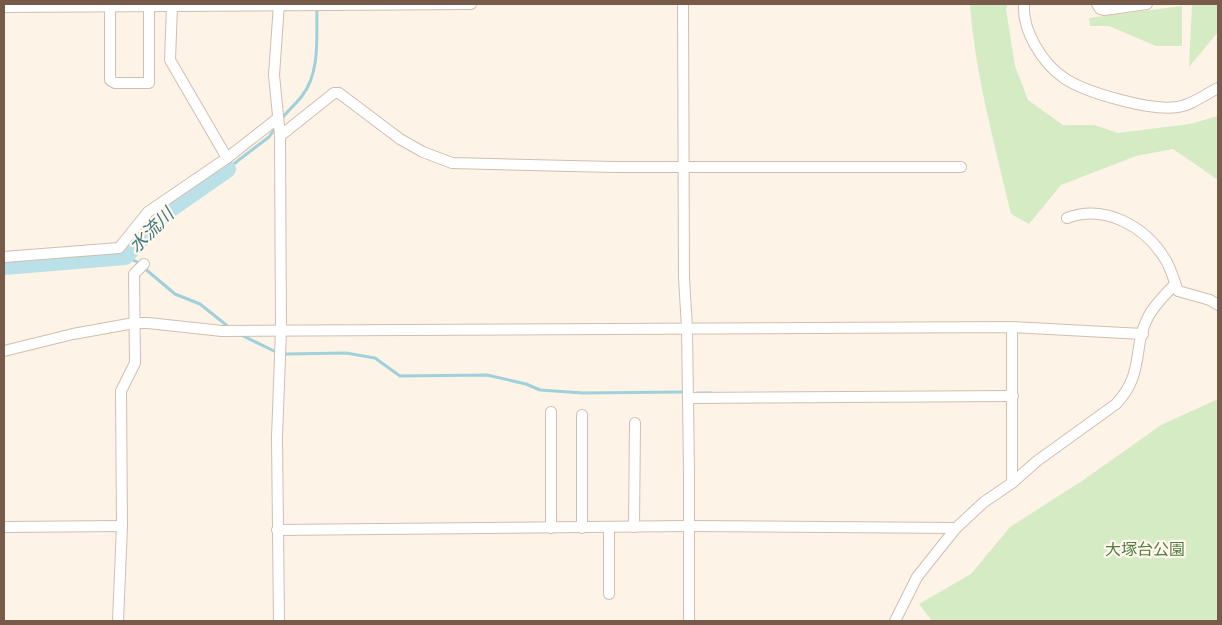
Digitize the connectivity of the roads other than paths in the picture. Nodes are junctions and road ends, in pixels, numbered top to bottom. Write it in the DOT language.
graph roads {
  1 [pos="149,4"];
  2 [pos="471,4"];
  3 [pos="683,4"];
  4 [pos="1024,4"];
  5 [pos="1098,4"];
  6 [pos="1148,4"];
  7 [pos="110,5"];
  8 [pos="279,5"];
  9 [pos="317,5"];
  10 [pos="172,6"];
  11 [pos="4,7"];
  12 [pos="1218,88"];
  13 [pos="278,118"];
  14 [pos="280,136"];
  15 [pos="227,158"];
  16 [pos="684,167"];
  17 [pos="961,167"];
  18 [pos="1067,218"];
  19 [pos="4,257"];
  20 [pos="144,264"];
  21 [pos="1175,284"];
  22 [pos="1218,305"];
  23 [pos="134,323"];
  24 [pos="1012,327"];
  25 [pos="687,328"];
  26 [pos="281,330"];
  27 [pos="1143,334"];
  28 [pos="4,351"];
  29 [pos="1013,396"];
  30 [pos="688,398"];
  31 [pos="551,412"];
  32 [pos="582,415"];
  33 [pos="635,423"];
  34 [pos="1012,484"];
  35 [pos="122,526"];
  36 [pos="689,526"];
  37 [pos="4,527"];
  38 [pos="634,527"];
  39 [pos="551,528"];
  40 [pos="582,528"];
  41 [pos="609,528"];
  42 [pos="956,528"];
  43 [pos="278,530"];
  44 [pos="609,594"];
  45 [pos="118,621"];
  46 [pos="279,621"];
  47 [pos="689,621"];
  48 [pos="895,621"];
  1 -- 7 [label="street"];
  1 -- 7 [label="street"];
  1 -- 10 [label="street"];
  2 -- 9 [label="street"];
  3 -- 16 [label="street"];
  4 -- 12 [label="street"];
  5 -- 6 [label="street"];
  7 -- 11 [label="street"];
  8 -- 9 [label="street"];
  8 -- 10 [label="street"];
  8 -- 13 [label="street"];
  10 -- 15 [label="street"];
  13 -- 14 [label="street"];
  13 -- 15 [label="street"];
  14 -- 16 [label="street"];
  14 -- 26 [label="street"];
  15 -- 19 [label="street"];
  16 -- 17 [label="street"];
  16 -- 25 [label="street"];
  18 -- 21 [label="street"];
  20 -- 23 [label="street"];
  21 -- 22 [label="street"];
  21 -- 27 [label="street"];
  23 -- 26 [label="street"];
  23 -- 28 [label="street"];
  23 -- 35 [label="street"];
  24 -- 25 [label="street"];
  24 -- 27 [label="street"];
  24 -- 29 [label="street"];
  25 -- 26 [label="street"];
  25 -- 30 [label="street"];
  26 -- 43 [label="street"];
  27 -- 34 [label="street"];
  29 -- 30 [label="street"];
  29 -- 34 [label="street"];
  30 -- 36 [label="street"];
  31 -- 39 [label="street"];
  32 -- 40 [label="street"];
  33 -- 38 [label="street"];
  34 -- 42 [label="street"];
  35 -- 37 [label="street"];
  35 -- 45 [label="street"];
  36 -- 38 [label="street"];
  36 -- 42 [label="street"];
  36 -- 47 [label="street"];
  38 -- 41 [label="street"];
  39 -- 40 [label="street"];
  39 -- 43 [label="street"];
  40 -- 41 [label="street"];
  41 -- 44 [label="street"];
  42 -- 48 [label="street"];
  43 -- 46 [label="street"];
}
